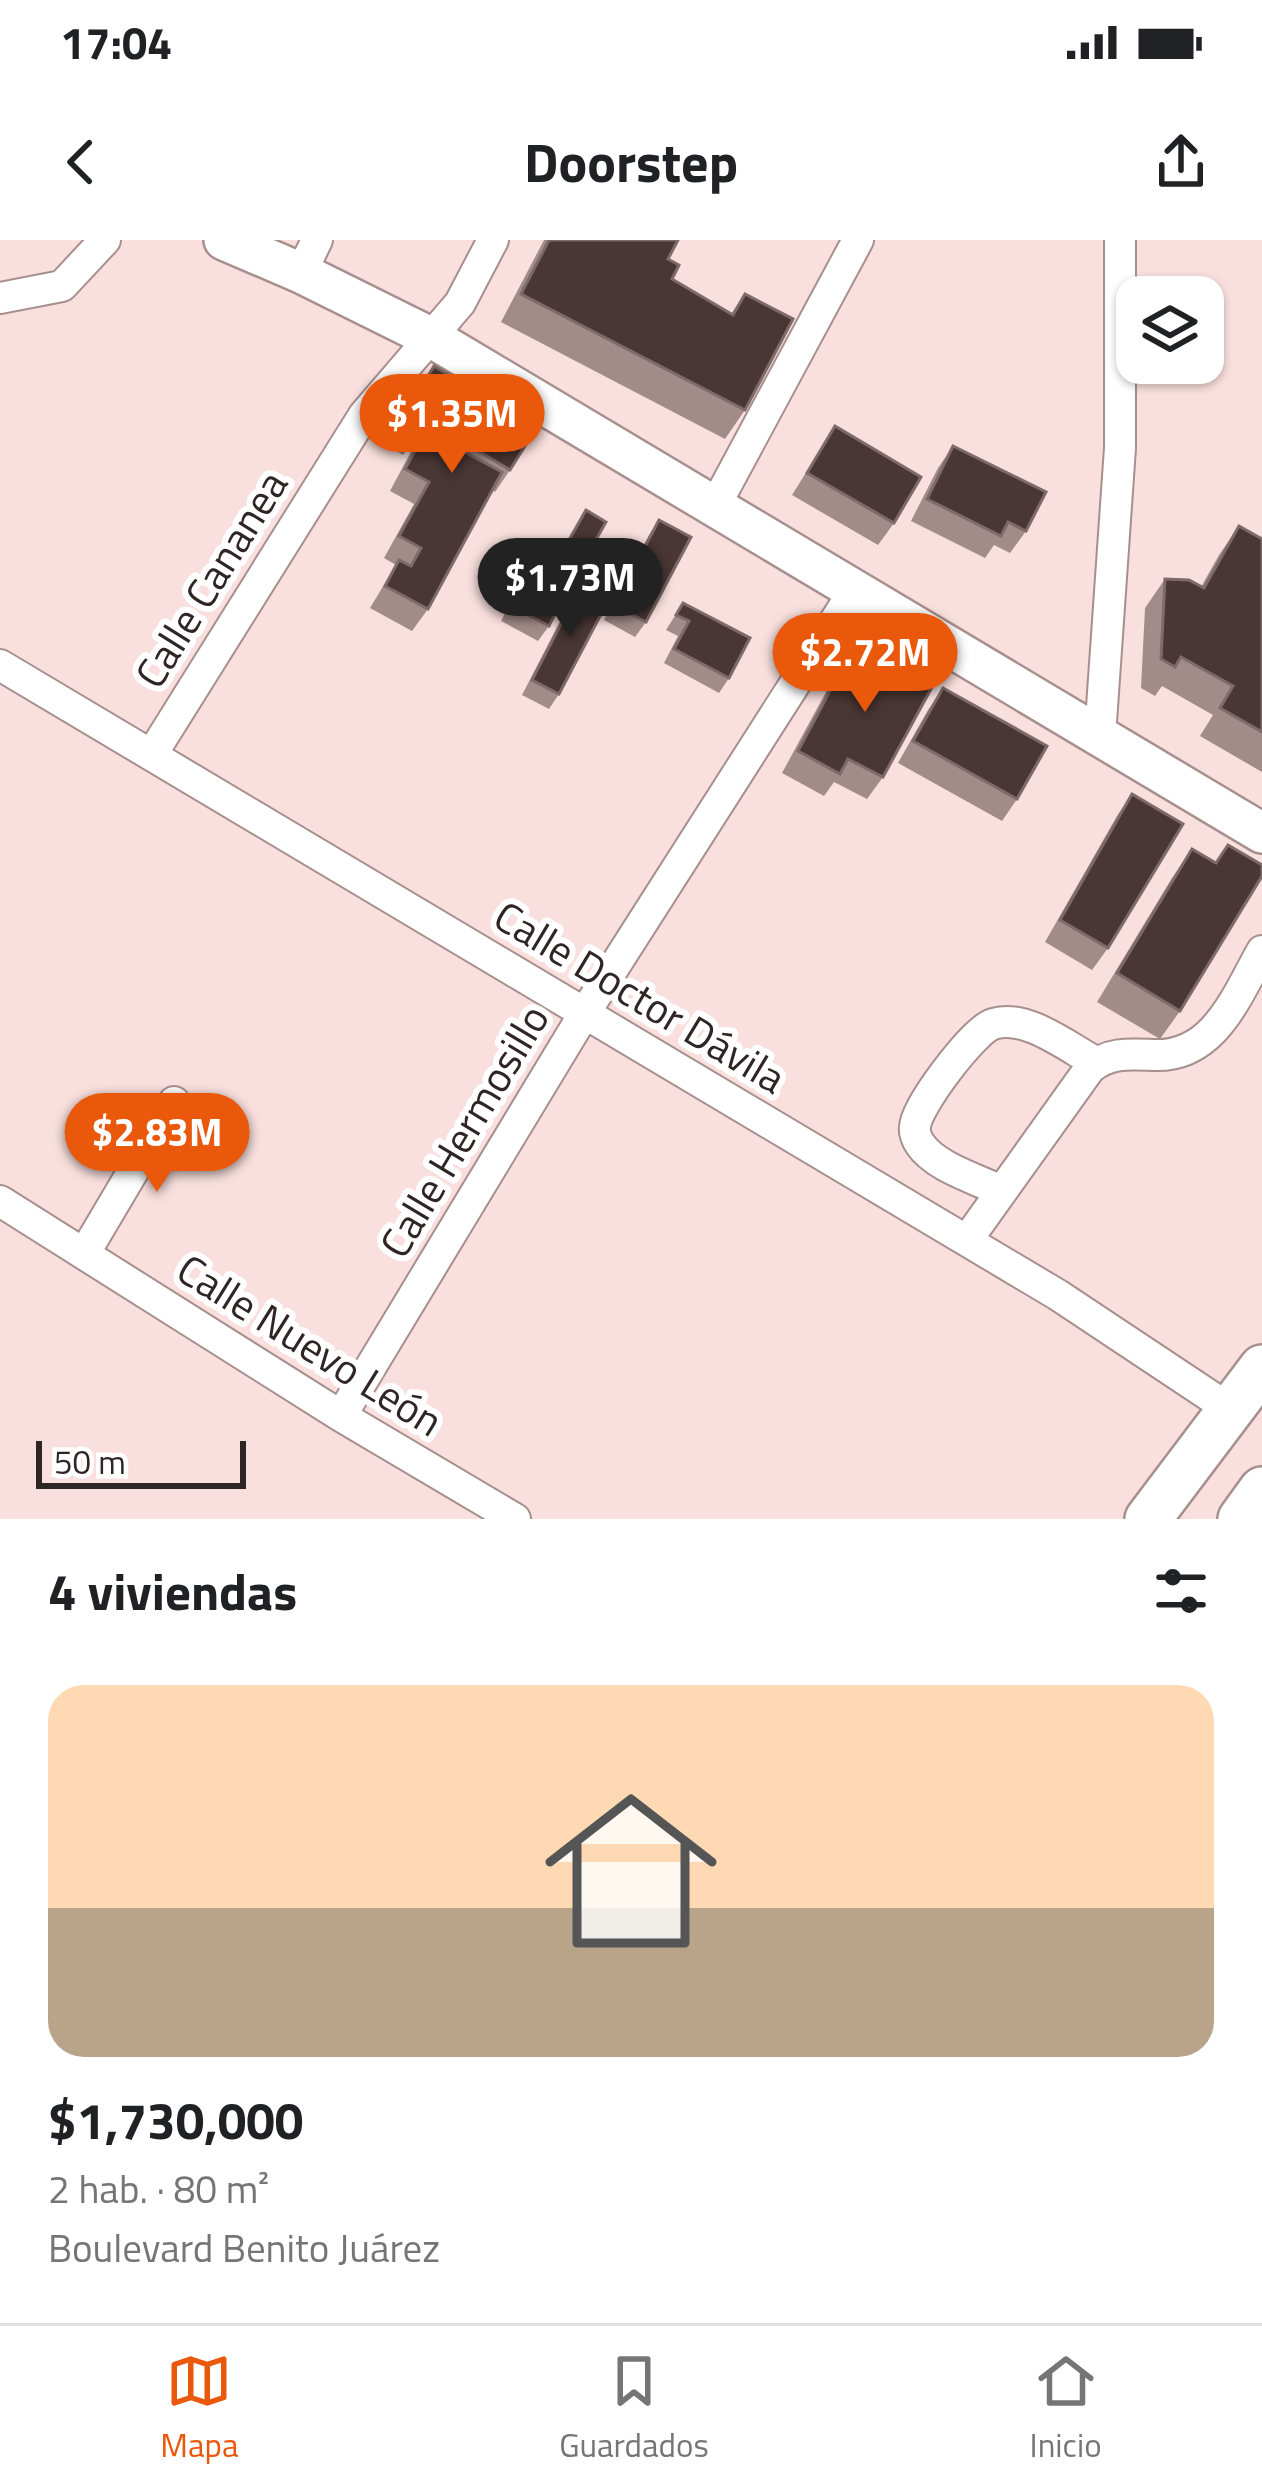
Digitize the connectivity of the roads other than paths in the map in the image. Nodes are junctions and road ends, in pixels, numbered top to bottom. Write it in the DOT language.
graph roads {
  1 [pos="105,240"];
  2 [pos="224,240"];
  3 [pos="493,240"];
  4 [pos="858,240"];
  5 [pos="1120,240"];
  6 [pos="290,253"];
  7 [pos="0,298"];
  8 [pos="432,338"];
  9 [pos="716,504"];
  10 [pos="856,588"];
  11 [pos="0,665"];
  12 [pos="1100,736"];
  13 [pos="152,754"];
  14 [pos="1262,833"];
  15 [pos="1262,951"];
  16 [pos="584,1014"];
  17 [pos="1096,1063"];
  18 [pos="174,1102"];
  19 [pos="1001,1190"];
  20 [pos="0,1201"];
  21 [pos="967,1240"];
  22 [pos="84,1254"];
  23 [pos="1262,1367"];
  24 [pos="1231,1410"];
  25 [pos="341,1416"];
  26 [pos="1262,1490"];
  27 [pos="510,1518"];
  28 [pos="1148,1519"];
  29 [pos="1240,1519"];
  1 -- 7 [label="street"];
  2 -- 6 [label="main road"];
  3 -- 8 [label="street, Calle Cananea"];
  4 -- 9 [label="street"];
  5 -- 12 [label="street"];
  6 -- 8 [label="main road"];
  8 -- 9 [label="main road"];
  8 -- 13 [label="street, Calle Cananea"];
  9 -- 10 [label="main road"];
  10 -- 12 [label="main road"];
  10 -- 16 [label="street, Calle Hermosillo"];
  11 -- 13 [label="street, Calle Doctor Dávila"];
  12 -- 14 [label="main road"];
  13 -- 16 [label="street, Calle Doctor Dávila"];
  15 -- 17 [label="street"];
  16 -- 21 [label="street, Calle Doctor Dávila"];
  16 -- 25 [label="street, Calle Hermosillo"];
  17 -- 19 [label="street"];
  17 -- 19 [label="street"];
  18 -- 22 [label="street"];
  19 -- 21 [label="street"];
  20 -- 22 [label="street, Calle Nuevo León"];
  21 -- 24 [label="street, Calle Doctor Dávila"];
  22 -- 25 [label="street, Calle Nuevo León"];
  23 -- 24 [label="highway"];
  24 -- 28 [label="highway"];
  25 -- 27 [label="street, Calle Nuevo León"];
  26 -- 29 [label="highway"];
}
